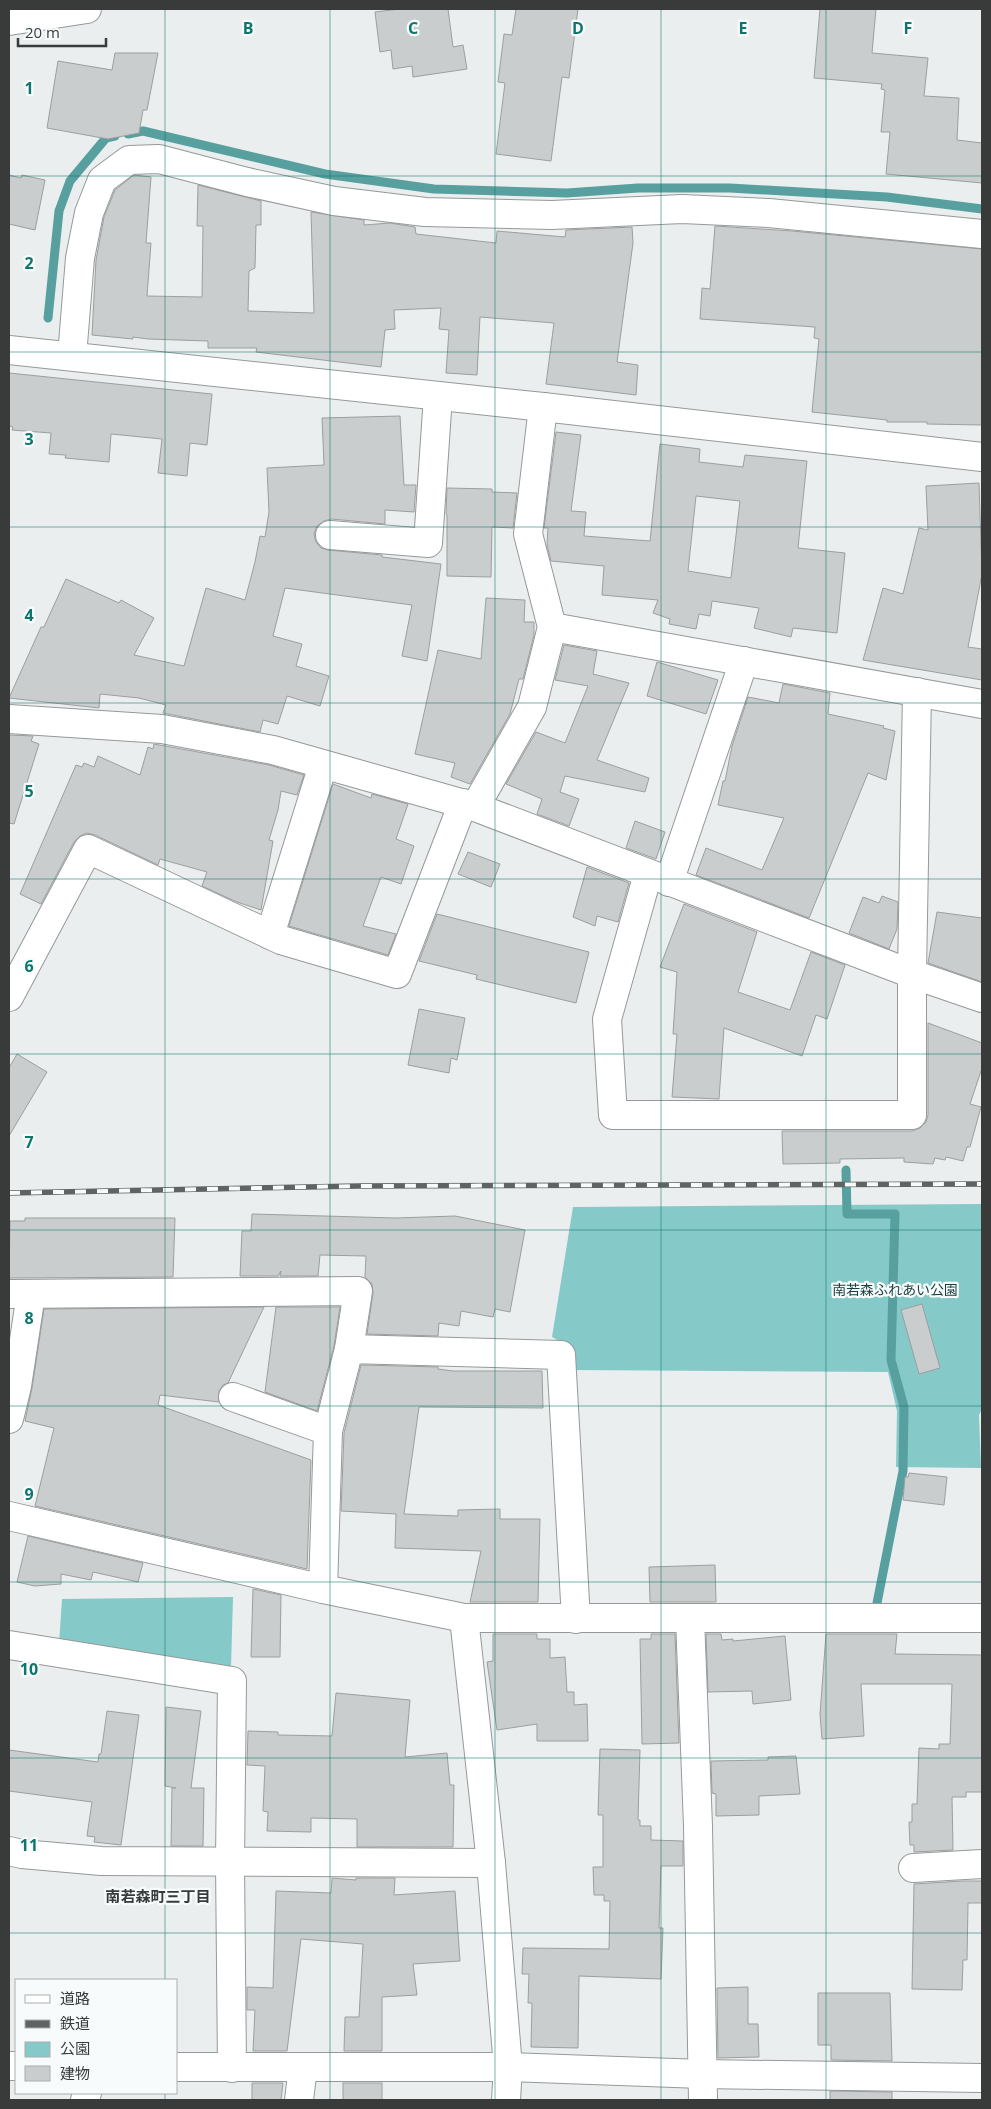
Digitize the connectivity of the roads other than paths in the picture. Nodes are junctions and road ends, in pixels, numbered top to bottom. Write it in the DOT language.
graph roads {
  1 [pos="88,9"];
  2 [pos="9,21"];
  3 [pos="982,234"];
  4 [pos="9,350"];
  5 [pos="72,356"];
  6 [pos="438,396"];
  7 [pos="543,407"];
  8 [pos="982,457"];
  9 [pos="330,535"];
  10 [pos="552,627"];
  11 [pos="744,661"];
  12 [pos="917,692"];
  13 [pos="982,704"];
  14 [pos="9,719"];
  15 [pos="323,765"];
  16 [pos="469,805"];
  17 [pos="659,878"];
  18 [pos="270,935"];
  19 [pos="912,974"];
  20 [pos="9,997"];
  21 [pos="982,998"];
  22 [pos="20,1294"];
  23 [pos="350,1349"];
  24 [pos="233,1397"];
  25 [pos="9,1419"];
  26 [pos="328,1431"];
  27 [pos="9,1516"];
  28 [pos="322,1589"];
  29 [pos="464,1618"];
  30 [pos="690,1618"];
  31 [pos="982,1618"];
  32 [pos="576,1619"];
  33 [pos="9,1645"];
  34 [pos="9,1851"];
  35 [pos="230,1862"];
  36 [pos="491,1863"];
  37 [pos="982,1864"];
  38 [pos="913,1868"];
  39 [pos="178,2067"];
  40 [pos="303,2067"];
  41 [pos="508,2067"];
  42 [pos="232,2068"];
  43 [pos="982,2078"];
  44 [pos="703,2087"];
  45 [pos="299,2100"];
  46 [pos="506,2100"];
  1 -- 2 [label="street"];
  3 -- 5 [label="street"];
  4 -- 5 [label="street"];
  5 -- 6 [label="street"];
  6 -- 7 [label="street"];
  6 -- 9 [label="street"];
  7 -- 8 [label="street"];
  7 -- 10 [label="street"];
  10 -- 11 [label="street"];
  10 -- 16 [label="street"];
  11 -- 12 [label="street"];
  11 -- 17 [label="street"];
  12 -- 13 [label="street"];
  12 -- 19 [label="street"];
  14 -- 15 [label="street"];
  15 -- 16 [label="street"];
  15 -- 18 [label="street"];
  16 -- 17 [label="street"];
  16 -- 18 [label="street"];
  17 -- 19 [label="street"];
  17 -- 19 [label="street"];
  18 -- 20 [label="street"];
  19 -- 21 [label="street"];
  22 -- 23 [label="street"];
  22 -- 25 [label="street"];
  23 -- 26 [label="street"];
  23 -- 32 [label="street"];
  24 -- 26 [label="street"];
  26 -- 28 [label="street"];
  27 -- 28 [label="street"];
  28 -- 29 [label="street"];
  29 -- 32 [label="street"];
  29 -- 36 [label="street"];
  30 -- 31 [label="street"];
  30 -- 32 [label="street"];
  30 -- 44 [label="street"];
  33 -- 35 [label="street"];
  34 -- 35 [label="street"];
  35 -- 36 [label="street"];
  35 -- 42 [label="street"];
  36 -- 41 [label="street"];
  37 -- 38 [label="street"];
  39 -- 42 [label="street"];
  40 -- 41 [label="street"];
  40 -- 42 [label="street"];
  40 -- 45 [label="street"];
  41 -- 44 [label="street"];
  41 -- 46 [label="street"];
  43 -- 44 [label="street"];
}
